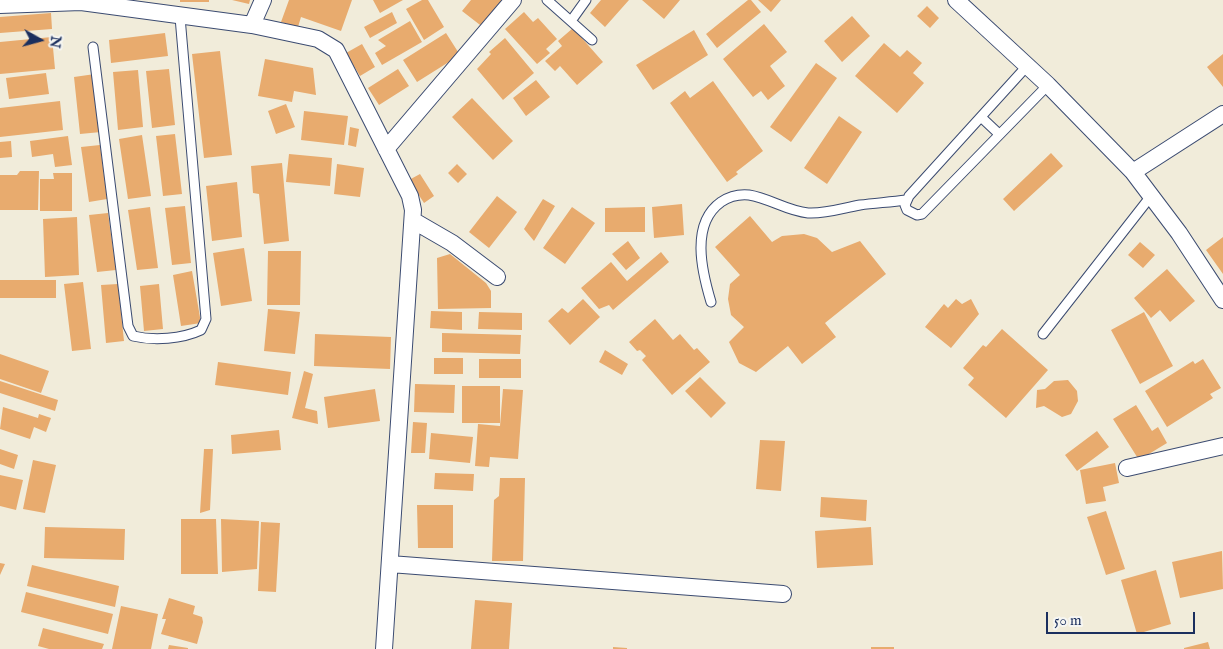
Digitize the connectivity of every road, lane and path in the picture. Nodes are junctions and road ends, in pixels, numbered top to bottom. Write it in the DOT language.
graph roads {
  1 [pos="263,0"];
  2 [pos="513,0"];
  3 [pos="547,0"];
  4 [pos="586,0"];
  5 [pos="956,0"];
  6 [pos="0,5"];
  7 [pos="180,17"];
  8 [pos="571,21"];
  9 [pos="252,26"];
  10 [pos="592,40"];
  11 [pos="93,47"];
  12 [pos="1027,66"];
  13 [pos="1048,86"];
  14 [pos="1223,114"];
  15 [pos="981,117"];
  16 [pos="999,134"];
  17 [pos="386,149"];
  18 [pos="1133,172"];
  19 [pos="1151,196"];
  20 [pos="906,200"];
  21 [pos="414,222"];
  22 [pos="497,277"];
  23 [pos="1223,300"];
  24 [pos="711,302"];
  25 [pos="1043,334"];
  26 [pos="1223,446"];
  27 [pos="1127,468"];
  28 [pos="390,564"];
  29 [pos="783,594"];
  30 [pos="384,649"];
  1 -- 9 [label="street"];
  2 -- 17 [label="street"];
  3 -- 8 [label="lane"];
  4 -- 8 [label="lane"];
  5 -- 12 [label="street"];
  6 -- 7 [label="street"];
  7 -- 9 [label="street"];
  7 -- 11 [label="lane"];
  8 -- 10 [label="lane"];
  9 -- 17 [label="street"];
  12 -- 13 [label="street"];
  12 -- 15 [label="lane"];
  13 -- 16 [label="lane"];
  13 -- 18 [label="street"];
  14 -- 18 [label="street"];
  15 -- 16 [label="lane"];
  15 -- 20 [label="lane"];
  16 -- 20 [label="lane"];
  17 -- 21 [label="street"];
  18 -- 19 [label="street"];
  19 -- 23 [label="street"];
  19 -- 25 [label="lane"];
  20 -- 24 [label="lane"];
  21 -- 22 [label="street"];
  21 -- 28 [label="street"];
  26 -- 27 [label="street"];
  28 -- 29 [label="street"];
  28 -- 30 [label="street"];
}
